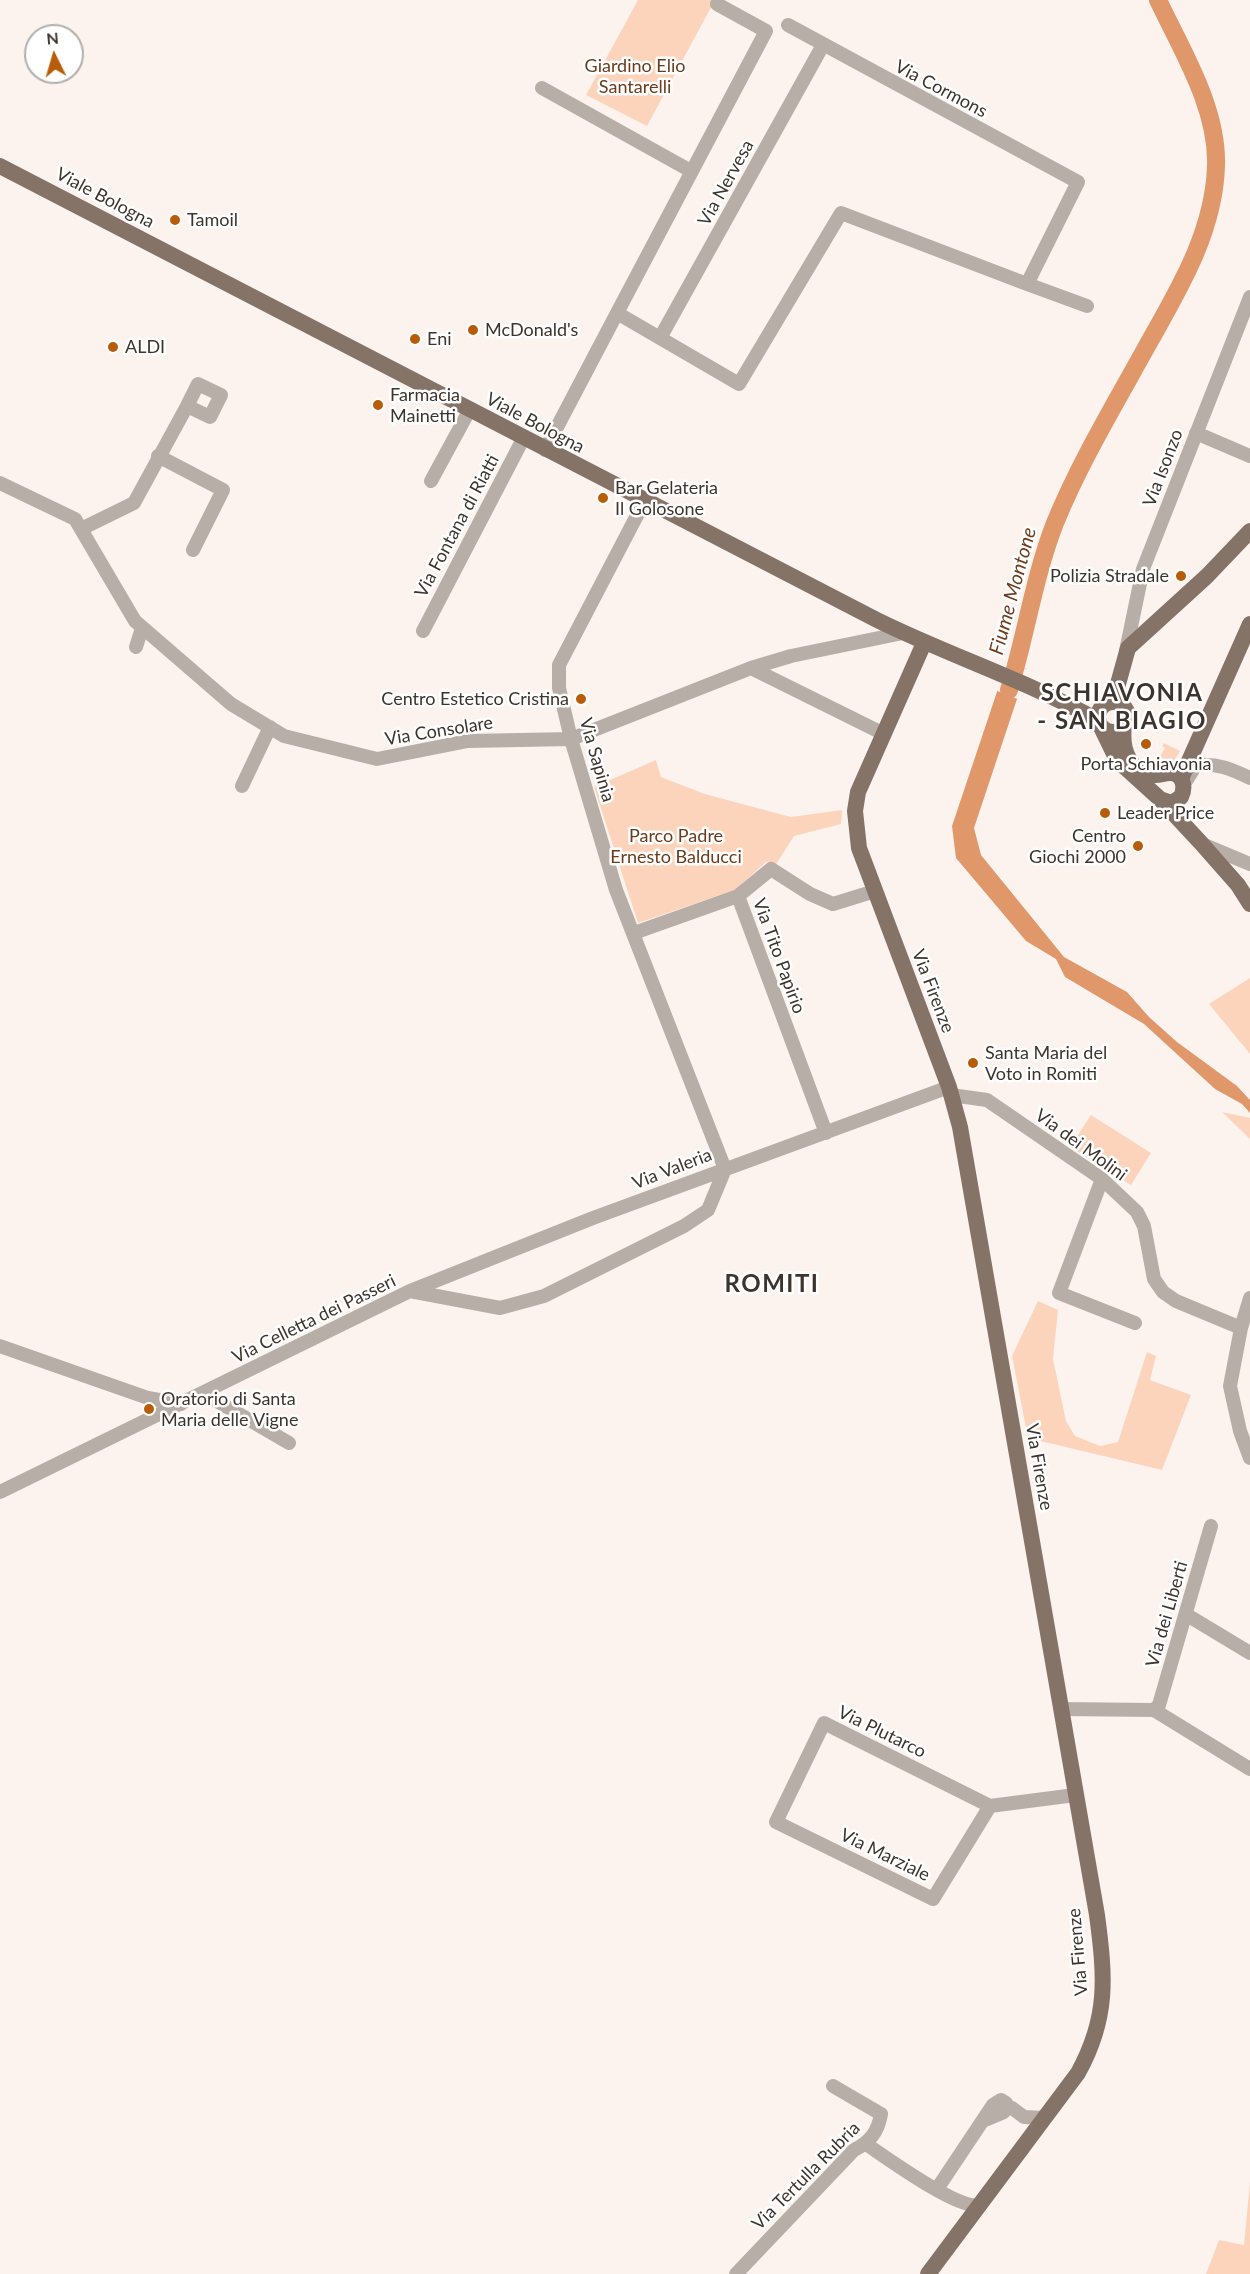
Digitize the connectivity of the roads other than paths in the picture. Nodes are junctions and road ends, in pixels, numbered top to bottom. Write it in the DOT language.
graph roads {
  1 [pos="717,4"];
  2 [pos="788,26"];
  3 [pos="823,45"];
  4 [pos="542,88"];
  5 [pos="0,166"];
  6 [pos="691,171"];
  7 [pos="1027,284"];
  8 [pos="1250,297"];
  9 [pos="1086,306"];
  10 [pos="617,313"];
  11 [pos="660,338"];
  12 [pos="187,406"];
  13 [pos="469,411"];
  14 [pos="1196,433"];
  15 [pos="523,439"];
  16 [pos="545,450"];
  17 [pos="158,456"];
  18 [pos="1250,456"];
  19 [pos="431,481"];
  20 [pos="0,483"];
  21 [pos="644,502"];
  22 [pos="81,529"];
  23 [pos="1250,531"];
  24 [pos="193,550"];
  25 [pos="1250,624"];
  26 [pos="142,628"];
  27 [pos="423,630"];
  28 [pos="903,633"];
  29 [pos="924,643"];
  30 [pos="136,647"];
  31 [pos="1125,656"];
  32 [pos="751,668"];
  33 [pos="1057,698"];
  34 [pos="1112,700"];
  35 [pos="1100,723"];
  36 [pos="1124,726"];
  37 [pos="270,727"];
  38 [pos="884,734"];
  39 [pos="571,739"];
  40 [pos="1250,777"];
  41 [pos="242,786"];
  42 [pos="1182,788"];
  43 [pos="1160,799"];
  44 [pos="1195,837"];
  45 [pos="1250,864"];
  46 [pos="875,891"];
  47 [pos="738,896"];
  48 [pos="1249,902"];
  49 [pos="634,933"];
  50 [pos="950,1091"];
  51 [pos="826,1133"];
  52 [pos="725,1169"];
  53 [pos="1102,1179"];
  54 [pos="410,1291"];
  55 [pos="1250,1298"];
  56 [pos="1135,1323"];
  57 [pos="1241,1328"];
  58 [pos="0,1346"];
  59 [pos="203,1393"];
  60 [pos="181,1404"];
  61 [pos="289,1443"];
  62 [pos="1250,1458"];
  63 [pos="0,1492"];
  64 [pos="1211,1526"];
  65 [pos="1187,1614"];
  66 [pos="1250,1653"];
  67 [pos="1061,1709"];
  68 [pos="1154,1710"];
  69 [pos="1250,1769"];
  70 [pos="1075,1795"];
  71 [pos="990,1806"];
  72 [pos="776,1822"];
  73 [pos="833,2086"];
  74 [pos="1044,2118"];
  75 [pos="866,2144"];
  76 [pos="937,2189"];
  77 [pos="952,2199"];
  78 [pos="978,2205"];
  79 [pos="964,2225"];
  80 [pos="736,2274"];
  81 [pos="928,2274"];
  1 -- 6 [label="street"];
  2 -- 3 [label="street, Via Cormons"];
  3 -- 7 [label="street, Via Cormons"];
  3 -- 11 [label="street, Via Nervesa"];
  4 -- 6 [label="street"];
  5 -- 13 [label="main road, Viale Bologna"];
  6 -- 10 [label="street"];
  7 -- 9 [label="street"];
  7 -- 11 [label="street"];
  8 -- 14 [label="street, Via Isonzo"];
  10 -- 11 [label="street"];
  10 -- 16 [label="street"];
  12 -- 17 [label="street"];
  13 -- 15 [label="main road, Viale Bologna"];
  13 -- 19 [label="street"];
  14 -- 18 [label="street"];
  14 -- 31 [label="street, Via Isonzo"];
  15 -- 16 [label="main road, Viale Bologna"];
  15 -- 27 [label="street, Via Fontana di Riatti"];
  16 -- 21 [label="main road, Viale Bologna"];
  17 -- 22 [label="street"];
  17 -- 24 [label="street"];
  20 -- 22 [label="street, Via Consolare"];
  21 -- 28 [label="main road, Viale Bologna"];
  21 -- 39 [label="street, Via Sapinia"];
  22 -- 26 [label="street, Via Consolare"];
  23 -- 31 [label="main road"];
  25 -- 42 [label="main road"];
  26 -- 30 [label="street"];
  26 -- 37 [label="street, Via Consolare"];
  28 -- 29 [label="main road, Viale Bologna"];
  28 -- 32 [label="street, Via Consolare"];
  29 -- 33 [label="main road, Viale Bologna"];
  29 -- 38 [label="main road, Via Firenze"];
  31 -- 34 [label="main road"];
  32 -- 38 [label="street"];
  32 -- 39 [label="street, Via Consolare"];
  33 -- 34 [label="main road, Viale Bologna"];
  33 -- 35 [label="main road, Viale Bologna"];
  34 -- 35 [label="main road"];
  34 -- 36 [label="main road"];
  35 -- 36 [label="main road"];
  35 -- 43 [label="main road"];
  36 -- 42 [label="main road"];
  37 -- 39 [label="street, Via Consolare"];
  37 -- 41 [label="street"];
  38 -- 46 [label="main road, Via Firenze"];
  39 -- 49 [label="street, Via Sapinia"];
  40 -- 42 [label="street"];
  42 -- 43 [label="main road"];
  42 -- 44 [label="main road"];
  43 -- 44 [label="main road"];
  44 -- 45 [label="street"];
  44 -- 48 [label="main road"];
  46 -- 47 [label="street"];
  46 -- 50 [label="main road, Via Firenze"];
  47 -- 49 [label="street, Via Tito Papirio"];
  47 -- 51 [label="street, Via Tito Papirio"];
  49 -- 52 [label="street, Via Sapinia"];
  50 -- 51 [label="street, Via Valeria"];
  50 -- 53 [label="street, Via dei Molini"];
  50 -- 67 [label="main road, Via Firenze"];
  51 -- 52 [label="street, Via Valeria"];
  52 -- 54 [label="street, Via Valeria"];
  52 -- 54 [label="street, Via Celletta dei Passeri"];
  53 -- 56 [label="street"];
  53 -- 57 [label="street, Via dei Molini"];
  54 -- 59 [label="street, Via Celletta dei Passeri"];
  55 -- 57 [label="street"];
  57 -- 62 [label="street"];
  58 -- 60 [label="street"];
  59 -- 60 [label="street, Via Celletta dei Passeri"];
  59 -- 61 [label="street"];
  60 -- 63 [label="street, Via Celletta dei Passeri"];
  64 -- 65 [label="street, Via dei Liberti"];
  65 -- 66 [label="street"];
  65 -- 68 [label="street, Via dei Liberti"];
  67 -- 68 [label="street"];
  67 -- 70 [label="main road, Via Firenze"];
  68 -- 69 [label="street"];
  70 -- 71 [label="street"];
  70 -- 74 [label="main road, Via Firenze"];
  71 -- 72 [label="street, Via Marziale"];
  71 -- 72 [label="street, Via Plutarco"];
  73 -- 75 [label="street, Via Tertulla Rubria"];
  74 -- 76 [label="street"];
  74 -- 78 [label="main road, Via Firenze"];
  75 -- 76 [label="street"];
  75 -- 80 [label="street, Via Tertulla Rubria"];
  76 -- 77 [label="street"];
  77 -- 78 [label="street"];
  77 -- 79 [label="street"];
  78 -- 79 [label="main road, Via Firenze"];
  79 -- 81 [label="main road, Via Firenze"];
}
